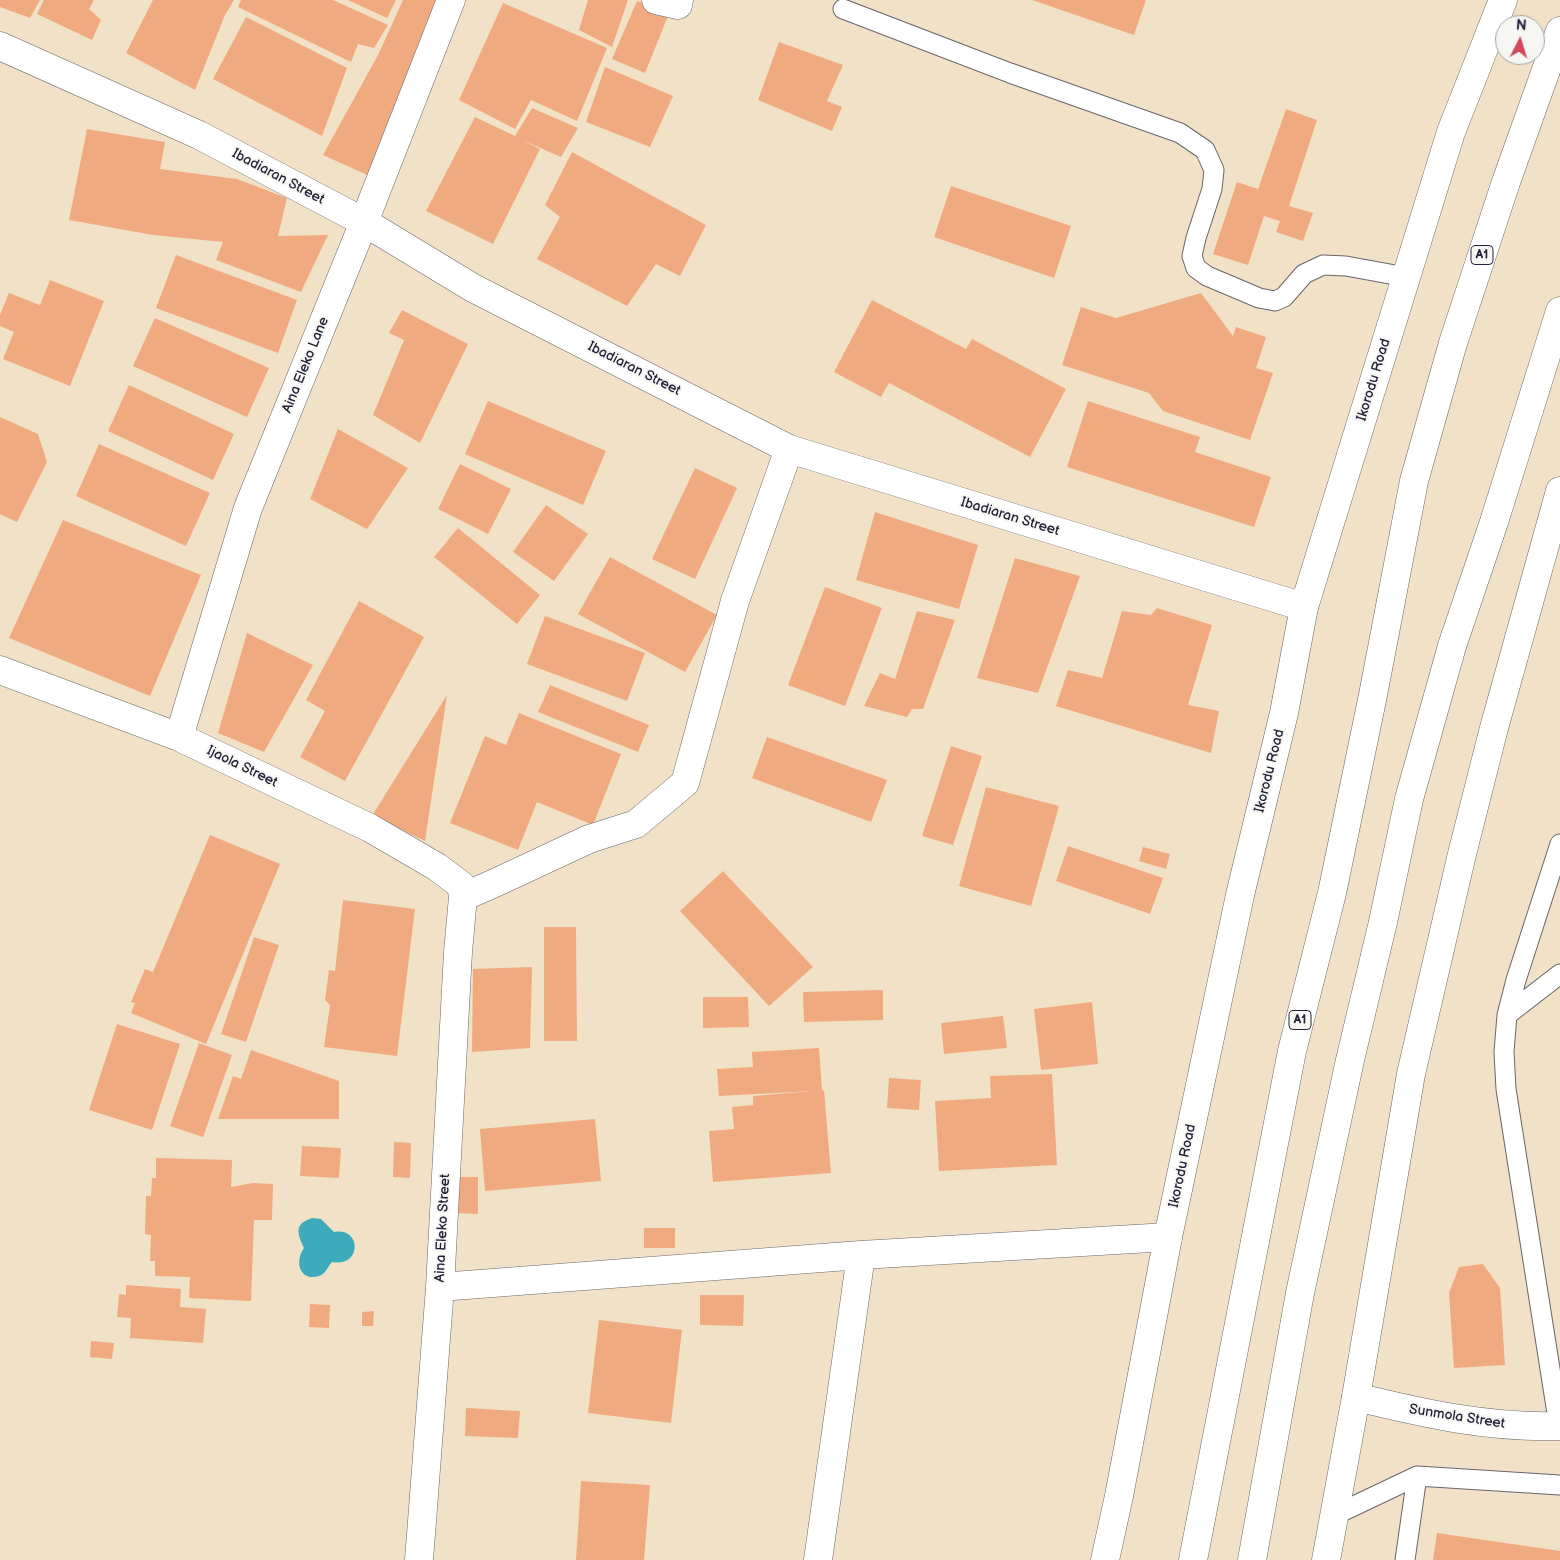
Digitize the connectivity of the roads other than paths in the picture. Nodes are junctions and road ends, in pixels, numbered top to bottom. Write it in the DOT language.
graph roads {
  1 [pos="451,0"];
  2 [pos="656,0"];
  3 [pos="680,0"];
  4 [pos="1503,0"];
  5 [pos="843,8"];
  6 [pos="1560,31"];
  7 [pos="0,46"];
  8 [pos="364,222"];
  9 [pos="1406,277"];
  10 [pos="1560,311"];
  11 [pos="789,449"];
  12 [pos="1560,491"];
  13 [pos="1304,607"];
  14 [pos="0,670"];
  15 [pos="179,737"];
  16 [pos="1560,844"];
  17 [pos="463,897"];
  18 [pos="1560,974"];
  19 [pos="1507,1015"];
  20 [pos="1168,1237"];
  21 [pos="861,1255"];
  22 [pos="440,1287"];
  23 [pos="1356,1398"];
  24 [pos="1560,1426"];
  25 [pos="1417,1476"];
  26 [pos="1560,1486"];
  27 [pos="1335,1515"];
  28 [pos="419,1560"];
  29 [pos="818,1560"];
  30 [pos="1105,1560"];
  31 [pos="1193,1560"];
  32 [pos="1252,1560"];
  33 [pos="1326,1560"];
  34 [pos="1406,1560"];
  1 -- 8 [label="main road, Aina Eleko Lane"];
  2 -- 3 [label="main road"];
  4 -- 9 [label="main road, Ikorodu Road"];
  5 -- 9 [label="lane"];
  6 -- 31 [label="main road, A1"];
  7 -- 8 [label="main road, Ibadiaran Street"];
  8 -- 11 [label="main road, Ibadiaran Street"];
  8 -- 15 [label="main road, Aina Eleko Lane"];
  9 -- 13 [label="main road, Ikorodu Road"];
  10 -- 32 [label="main road"];
  11 -- 13 [label="main road, Ibadiaran Street"];
  11 -- 17 [label="main road"];
  12 -- 23 [label="main road"];
  13 -- 20 [label="main road, Ikorodu Road"];
  14 -- 15 [label="main road, Ijaola Street"];
  15 -- 17 [label="main road, Ijaola Street"];
  16 -- 19 [label="lane"];
  17 -- 22 [label="main road, Aina Eleko Street"];
  18 -- 19 [label="lane"];
  19 -- 24 [label="lane"];
  20 -- 21 [label="main road"];
  20 -- 30 [label="main road, Ikorodu Road"];
  21 -- 22 [label="main road"];
  21 -- 29 [label="main road"];
  22 -- 28 [label="main road, Aina Eleko Street"];
  23 -- 24 [label="main road, Sunmola Street"];
  23 -- 27 [label="main road"];
  25 -- 26 [label="lane"];
  25 -- 27 [label="lane"];
  25 -- 34 [label="lane"];
  27 -- 33 [label="main road"];
}
